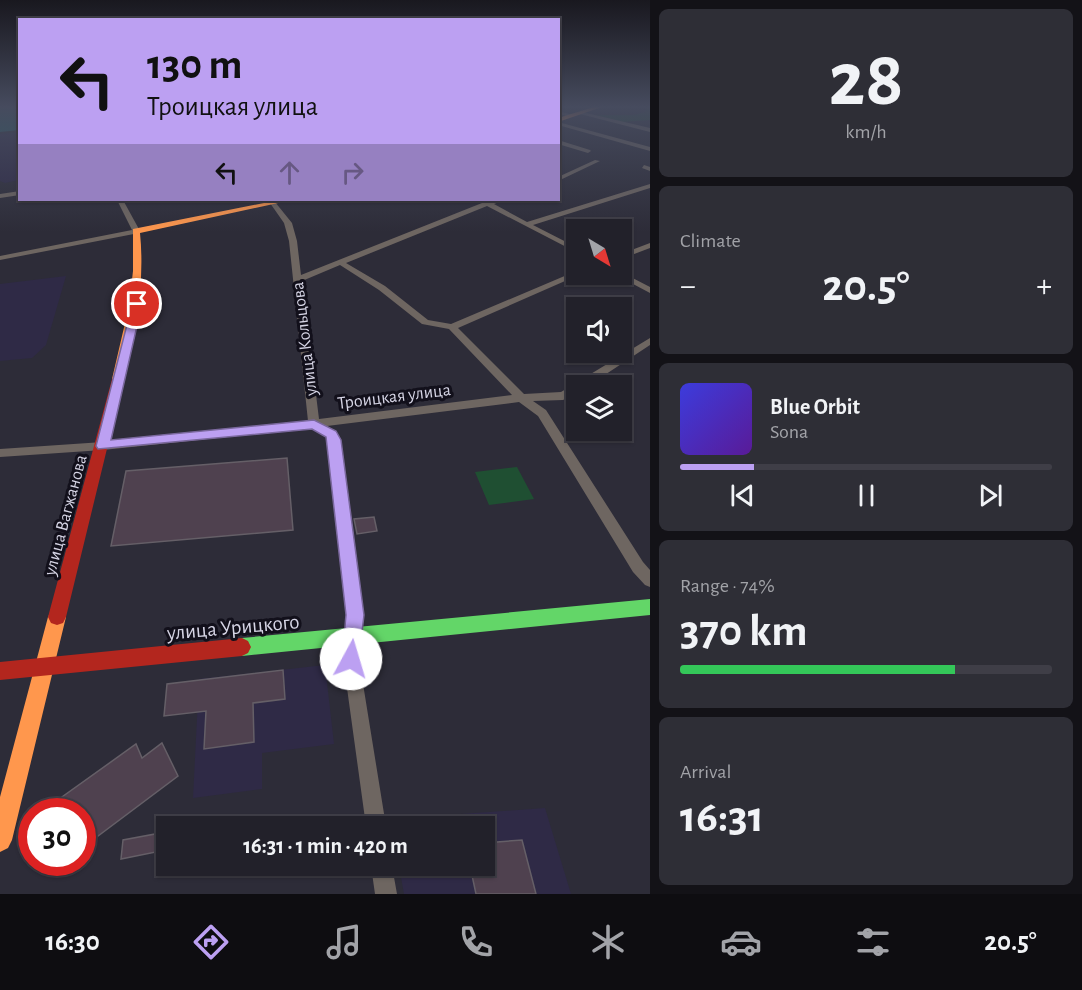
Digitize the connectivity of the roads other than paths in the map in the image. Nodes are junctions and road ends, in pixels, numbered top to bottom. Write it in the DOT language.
graph roads {
  1 [pos="580,149"];
  2 [pos="588,151"];
  3 [pos="597,162"];
  4 [pos="560,178"];
  5 [pos="649,186"];
  6 [pos="18,193"];
  7 [pos="0,196"];
  8 [pos="121,201"];
  9 [pos="281,201"];
  10 [pos="480,201"];
  11 [pos="498,201"];
  12 [pos="487,204"];
  13 [pos="527,224"];
  14 [pos="136,231"];
  15 [pos="566,244"];
  16 [pos="650,245"];
  17 [pos="632,252"];
  18 [pos="0,258"];
  19 [pos="340,262"];
  20 [pos="566,279"];
  21 [pos="297,280"];
  22 [pos="632,280"];
  23 [pos="650,290"];
  24 [pos="452,327"];
  25 [pos="650,341"];
  26 [pos="597,375"];
  27 [pos="566,394"];
  28 [pos="521,398"];
  29 [pos="314,424"];
  30 [pos="103,446"];
  31 [pos="0,453"];
  32 [pos="650,579"];
  33 [pos="650,608"];
  34 [pos="353,636"];
  35 [pos="44,667"];
  36 [pos="0,671"];
  37 [pos="375,816"];
  38 [pos="0,840"];
  39 [pos="383,876"];
  40 [pos="386,894"];
  1 -- 2 [label="street"];
  3 -- 4 [label="street"];
  5 -- 13 [label="street"];
  6 -- 7 [label="street"];
  8 -- 14 [label="street, улица Вагжанова"];
  9 -- 14 [label="street"];
  9 -- 21 [label="street, улица Кольцова"];
  10 -- 12 [label="street"];
  11 -- 12 [label="street"];
  12 -- 13 [label="street"];
  12 -- 19 [label="street"];
  13 -- 15 [label="street"];
  14 -- 18 [label="street"];
  14 -- 30 [label="street, улица Вагжанова"];
  16 -- 17 [label="street"];
  19 -- 21 [label="street"];
  19 -- 24 [label="street"];
  20 -- 24 [label="street"];
  21 -- 29 [label="street, улица Кольцова"];
  22 -- 23 [label="street"];
  24 -- 28 [label="street"];
  25 -- 26 [label="street, Троицкая улица"];
  27 -- 28 [label="street, Троицкая улица"];
  28 -- 29 [label="street, Троицкая улица"];
  28 -- 32 [label="street"];
  29 -- 30 [label="street, Троицкая улица"];
  29 -- 34 [label="street"];
  30 -- 31 [label="street, Троицкая улица"];
  30 -- 35 [label="street, улица Вагжанова"];
  33 -- 34 [label="street, улица Урицкого"];
  34 -- 35 [label="street, улица Урицкого"];
  34 -- 37 [label="street"];
  35 -- 36 [label="street, улица Урицкого"];
  35 -- 38 [label="street, улица Вагжанова"];
  39 -- 40 [label="street"];
}
